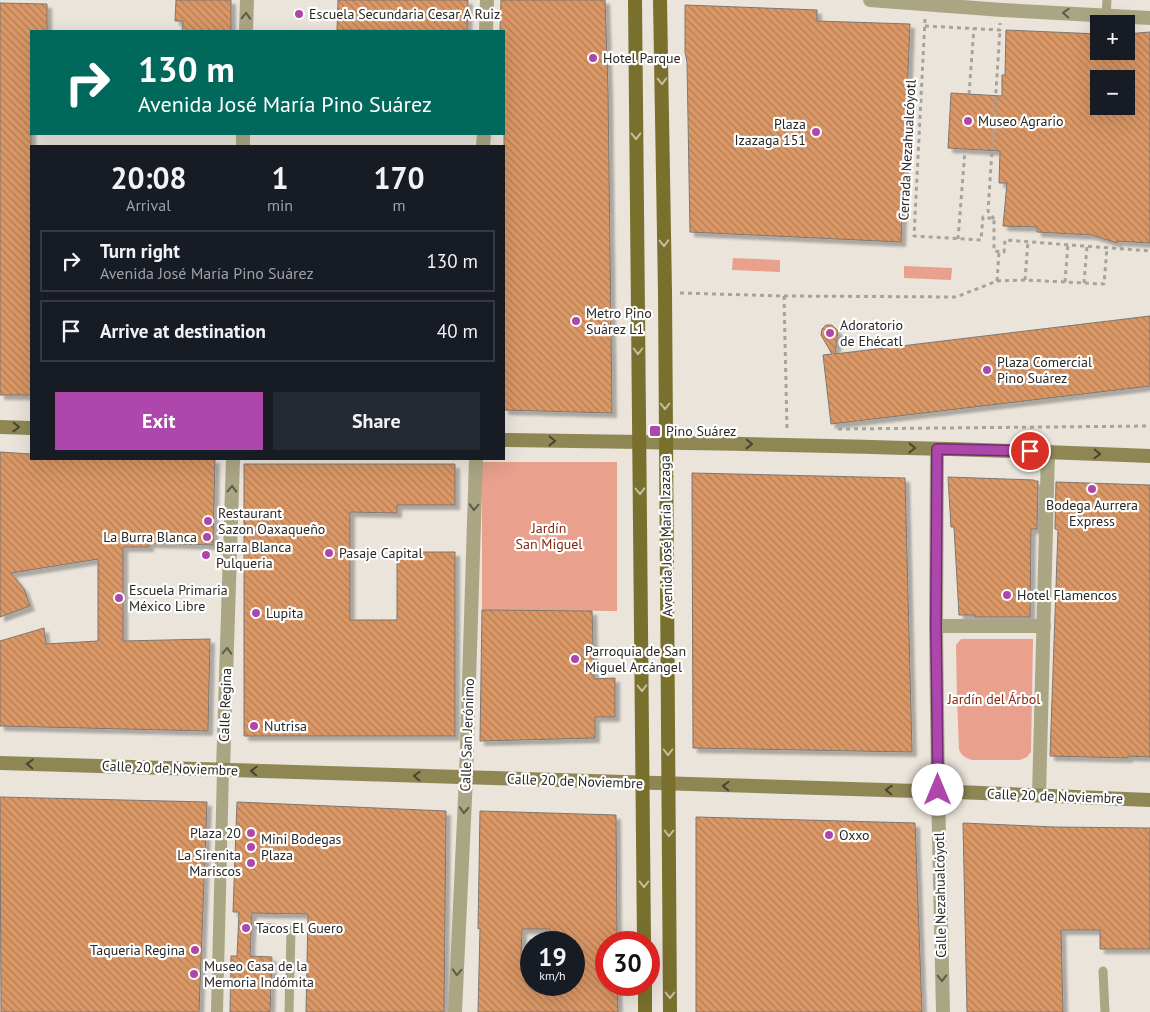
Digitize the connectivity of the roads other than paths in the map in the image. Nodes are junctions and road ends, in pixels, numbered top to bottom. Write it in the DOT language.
graph roads {
  1 [pos="247,0"];
  2 [pos="487,0"];
  3 [pos="635,0"];
  4 [pos="660,0"];
  5 [pos="870,0"];
  6 [pos="1106,0"];
  7 [pos="1035,6"];
  8 [pos="1106,15"];
  9 [pos="1135,17"];
  10 [pos="1150,18"];
  11 [pos="246,30"];
  12 [pos="486,30"];
  13 [pos="0,427"];
  14 [pos="30,428"];
  15 [pos="505,440"];
  16 [pos="639,442"];
  17 [pos="665,442"];
  18 [pos="937,449"];
  19 [pos="1048,452"];
  20 [pos="1150,456"];
  21 [pos="233,460"];
  22 [pos="476,460"];
  23 [pos="936,626"];
  24 [pos="1044,626"];
  25 [pos="0,763"];
  26 [pos="223,770"];
  27 [pos="466,778"];
  28 [pos="643,783"];
  29 [pos="668,784"];
  30 [pos="938,790"];
  31 [pos="1039,795"];
  32 [pos="1150,800"];
  33 [pos="260,927"];
  34 [pos="644,931"];
  35 [pos="1103,971"];
  36 [pos="645,996"];
  37 [pos="217,1012"];
  38 [pos="289,1012"];
  39 [pos="455,1012"];
  40 [pos="645,1012"];
  41 [pos="670,1012"];
  42 [pos="943,1012"];
  43 [pos="1105,1012"];
  11 -- 1 [label="street, one-way"];
  2 -- 12 [label="street"];
  3 -- 16 [label="main road, Avenida José María Izazaga, one-way"];
  4 -- 17 [label="main road, Avenida José María Izazaga, one-way"];
  5 -- 7 [label="street"];
  6 -- 8 [label="lane"];
  8 -- 7 [label="street, one-way"];
  9 -- 10 [label="street"];
  13 -- 14 [label="main road, one-way"];
  15 -- 16 [label="main road, one-way"];
  16 -- 17 [label="main road"];
  16 -- 28 [label="main road, Avenida José María Izazaga, one-way"];
  17 -- 18 [label="main road, one-way"];
  17 -- 29 [label="main road, Avenida José María Izazaga, one-way"];
  18 -- 19 [label="main road"];
  18 -- 23 [label="street, Calle Nezahualcóyotl"];
  19 -- 20 [label="main road, one-way"];
  19 -- 24 [label="street"];
  26 -- 21 [label="street, Calle Regina, one-way"];
  22 -- 27 [label="street, Calle San Jerónimo, one-way"];
  23 -- 24 [label="street"];
  23 -- 30 [label="street, Calle Nezahualcóyotl"];
  24 -- 31 [label="street"];
  26 -- 25 [label="main road, Calle 20 de Noviembre, one-way"];
  27 -- 26 [label="main road, Calle 20 de Noviembre, one-way"];
  26 -- 37 [label="street, Calle Regina"];
  27 -- 28 [label="main road, Calle 20 de Noviembre"];
  27 -- 39 [label="street, Calle San Jerónimo, one-way"];
  28 -- 29 [label="main road, Calle 20 de Noviembre"];
  28 -- 34 [label="main road, Avenida José María Izazaga, one-way"];
  30 -- 29 [label="main road, Calle 20 de Noviembre, one-way"];
  29 -- 41 [label="main road, Avenida José María Izazaga, one-way"];
  30 -- 31 [label="main road, Calle 20 de Noviembre"];
  30 -- 42 [label="street, Calle Nezahualcóyotl, one-way"];
  31 -- 32 [label="main road, Calle 20 de Noviembre"];
  33 -- 38 [label="lane"];
  35 -- 43 [label="lane"];
  36 -- 40 [label="main road"];
}
